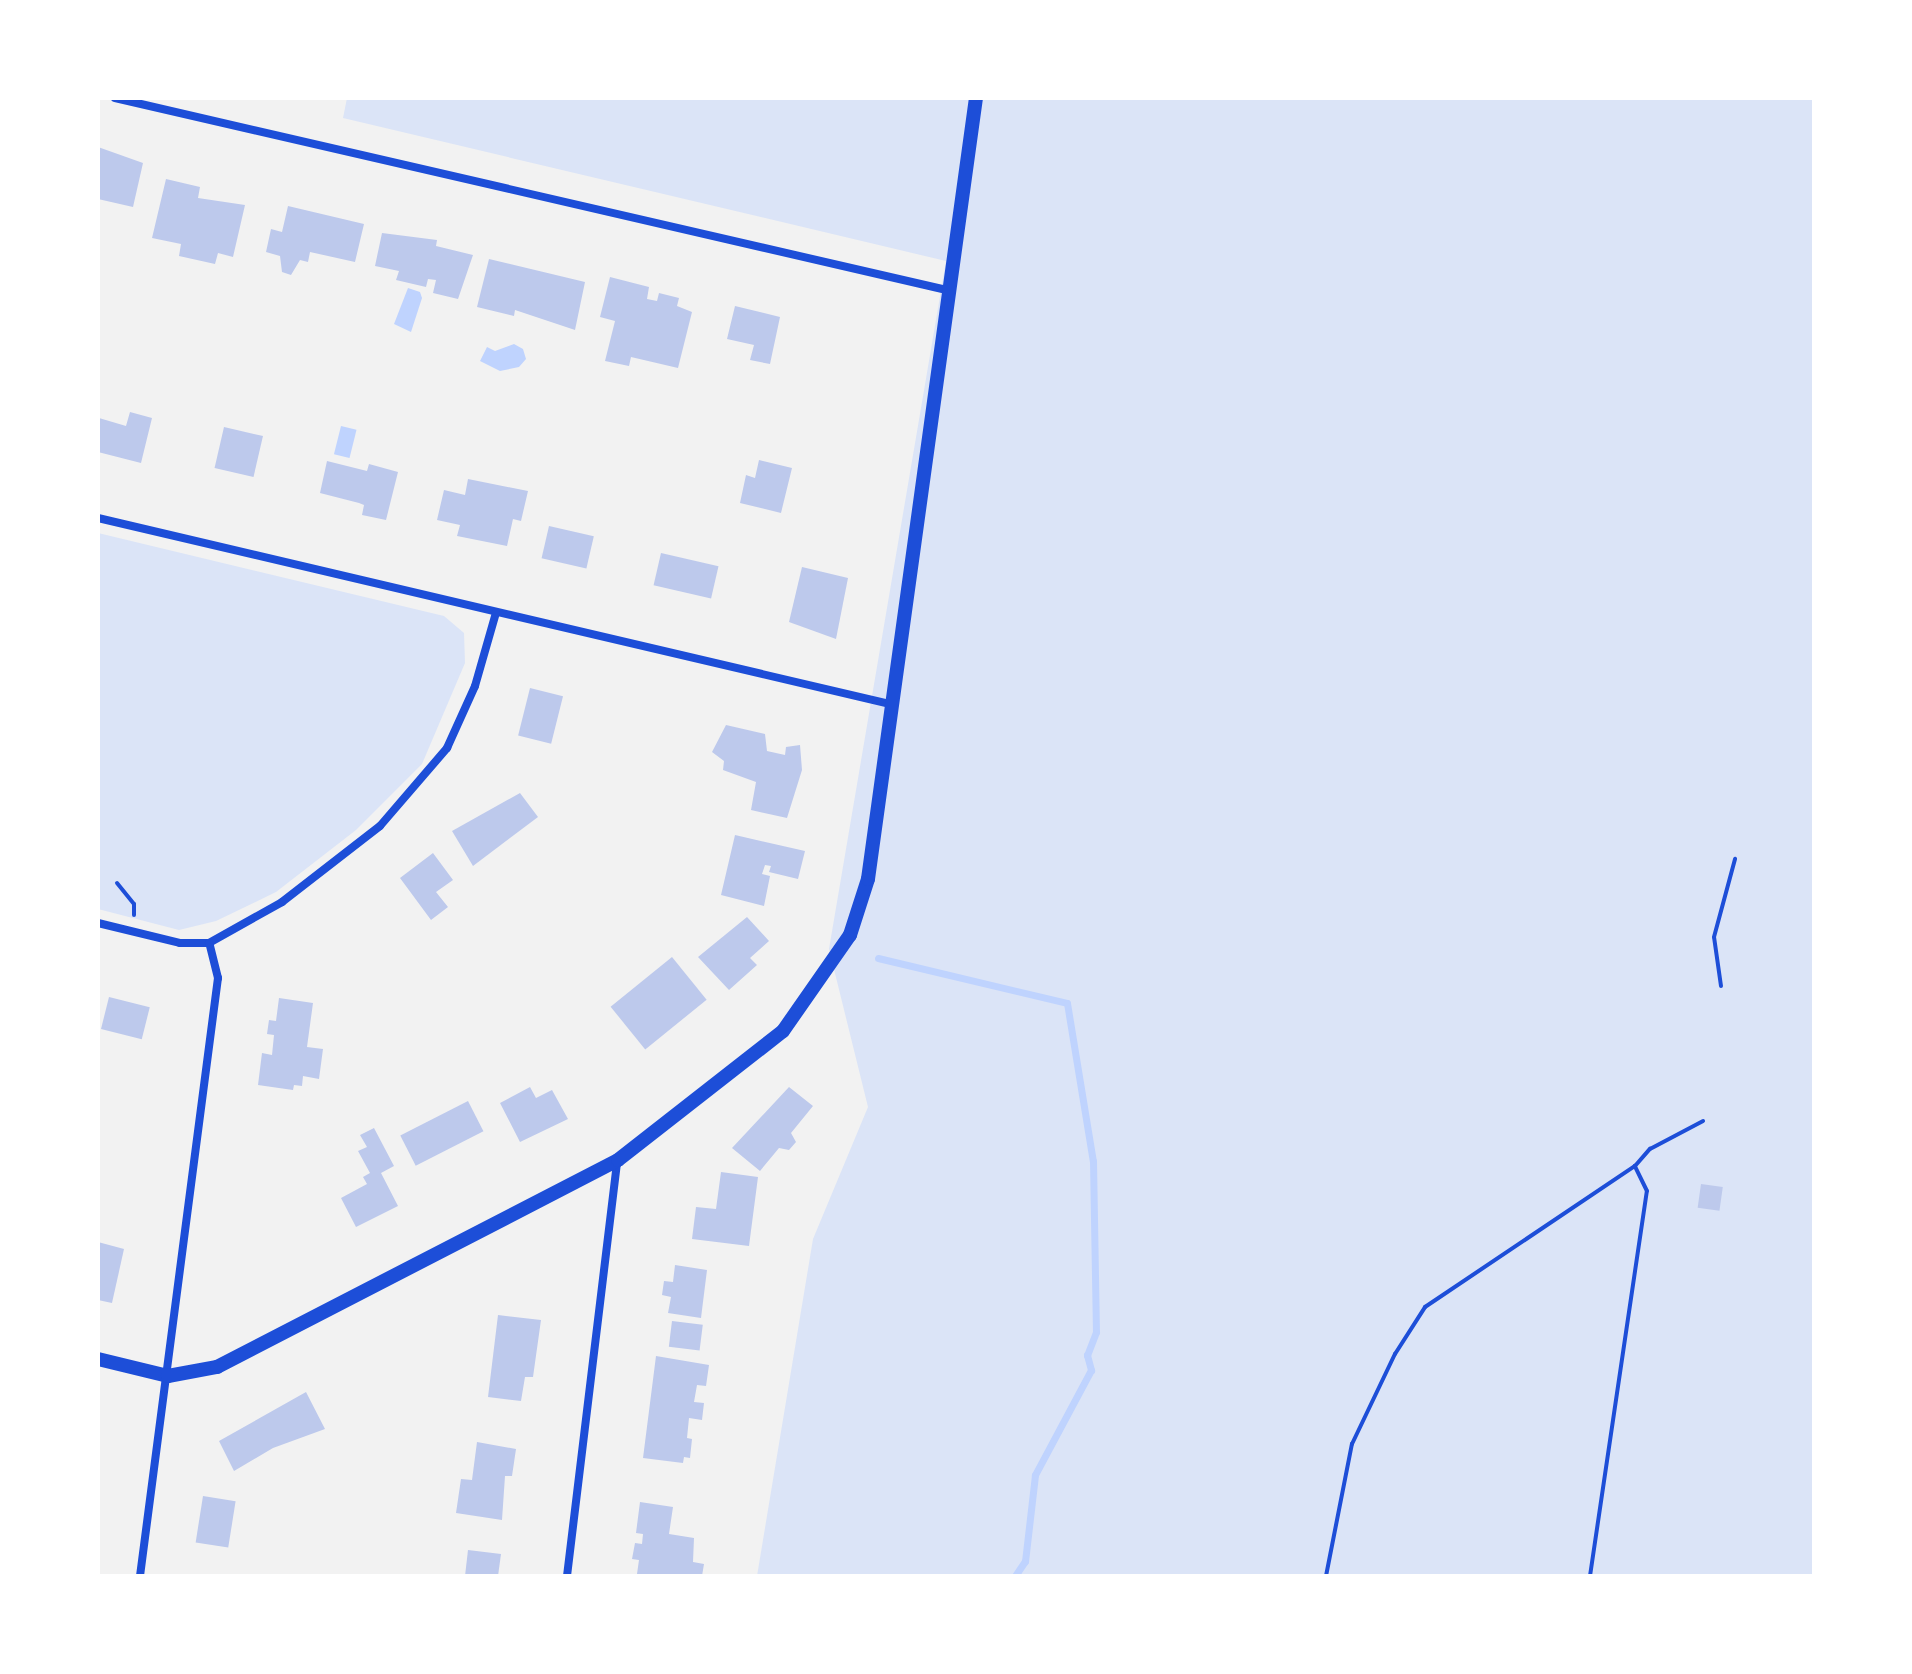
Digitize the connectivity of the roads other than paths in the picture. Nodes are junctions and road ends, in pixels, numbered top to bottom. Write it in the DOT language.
graph roads {
  1 [pos="115,98"];
  2 [pos="976,98"];
  3 [pos="951,291"];
  4 [pos="98,518"];
  5 [pos="496,613"];
  6 [pos="890,704"];
  7 [pos="98,923"];
  8 [pos="209,943"];
  9 [pos="618,1160"];
  10 [pos="98,1359"];
  11 [pos="168,1376"];
  12 [pos="140,1576"];
  13 [pos="567,1576"];
  1 -- 3 [label="street"];
  2 -- 3 [label="street"];
  3 -- 6 [label="street"];
  4 -- 5 [label="street"];
  5 -- 6 [label="street"];
  5 -- 8 [label="street"];
  6 -- 9 [label="street"];
  7 -- 8 [label="street"];
  8 -- 11 [label="street"];
  9 -- 11 [label="street"];
  9 -- 13 [label="street"];
  10 -- 11 [label="street"];
  11 -- 12 [label="street"];
}
